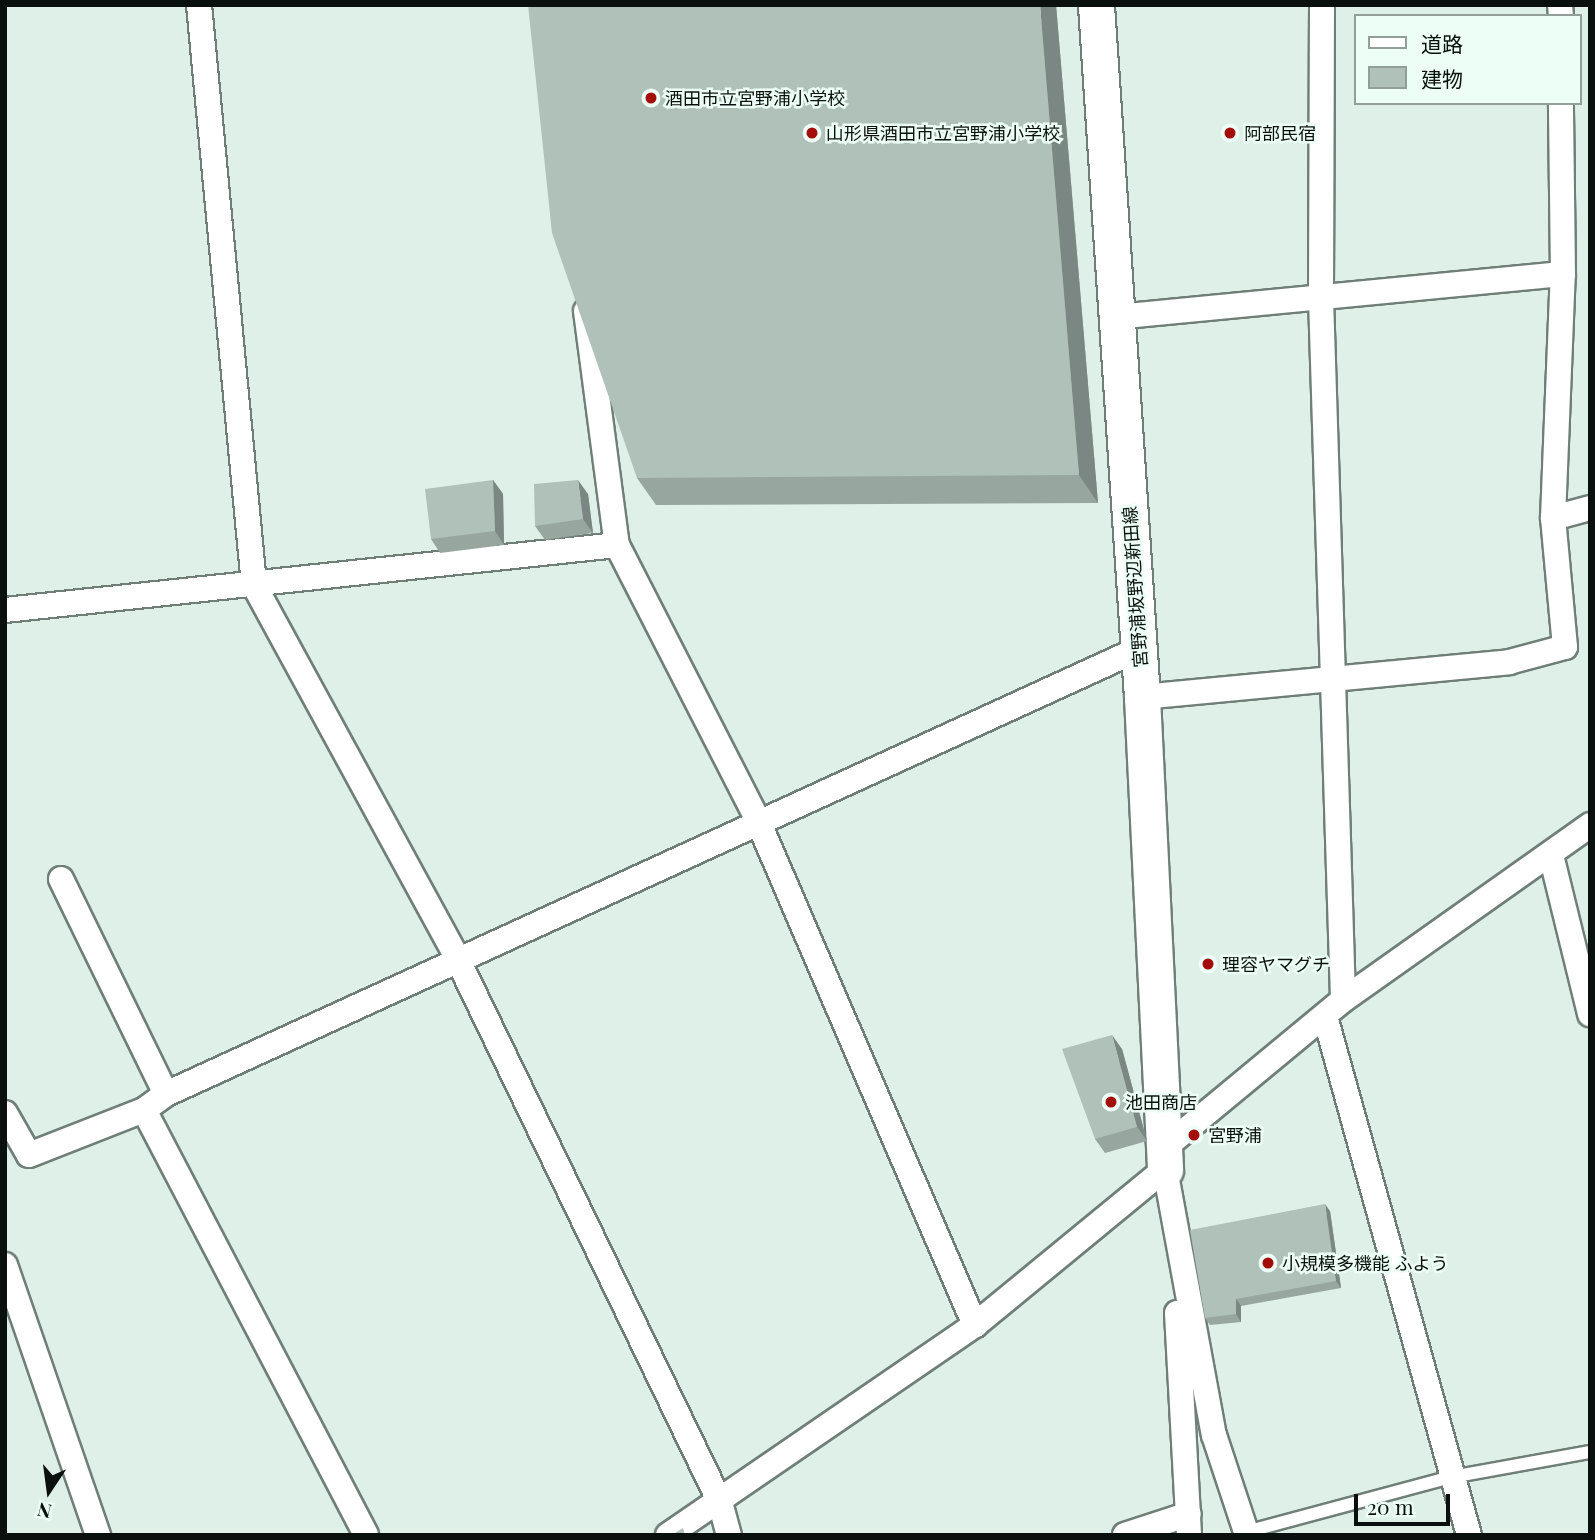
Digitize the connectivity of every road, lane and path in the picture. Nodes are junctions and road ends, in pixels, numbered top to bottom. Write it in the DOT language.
graph roads {
  1 [pos="199,5"];
  2 [pos="1096,5"];
  3 [pos="1322,5"];
  4 [pos="1562,105"];
  5 [pos="1563,274"];
  6 [pos="582,282"];
  7 [pos="1321,298"];
  8 [pos="1116,317"];
  9 [pos="1590,508"];
  10 [pos="1553,518"];
  11 [pos="617,545"];
  12 [pos="254,585"];
  13 [pos="5,610"];
  14 [pos="1139,649"];
  15 [pos="1334,681"];
  16 [pos="1142,697"];
  17 [pos="758,821"];
  18 [pos="1590,825"];
  19 [pos="1551,855"];
  20 [pos="61,879"];
  21 [pos="457,958"];
  22 [pos="1343,1000"];
  23 [pos="1590,1014"];
  24 [pos="1326,1020"];
  25 [pos="166,1094"];
  26 [pos="144,1110"];
  27 [pos="5,1113"];
  28 [pos="1165,1159"];
  29 [pos="5,1265"];
  30 [pos="975,1325"];
  31 [pos="1590,1452"];
  32 [pos="1451,1478"];
  33 [pos="720,1503"];
  34 [pos="1189,1524"];
  35 [pos="1246,1533"];
  36 [pos="99,1535"];
  37 [pos="366,1535"];
  38 [pos="668,1535"];
  39 [pos="729,1535"];
  40 [pos="1125,1535"];
  41 [pos="1469,1535"];
  1 -- 12 [label="street"];
  2 -- 8 [label="main road, 宮野浦坂野辺新田線"];
  3 -- 7 [label="street"];
  4 -- 5 [label="street"];
  5 -- 7 [label="street"];
  5 -- 10 [label="street"];
  6 -- 11 [label="street"];
  7 -- 8 [label="street"];
  7 -- 15 [label="street"];
  8 -- 14 [label="main road, 宮野浦坂野辺新田線"];
  9 -- 10 [label="street"];
  10 -- 15 [label="street"];
  11 -- 12 [label="street"];
  11 -- 17 [label="street"];
  12 -- 13 [label="street"];
  12 -- 21 [label="street"];
  14 -- 16 [label="main road, 宮野浦坂野辺新田線"];
  14 -- 17 [label="street"];
  15 -- 16 [label="street"];
  15 -- 22 [label="street"];
  16 -- 28 [label="main road, 宮野浦坂野辺新田線"];
  17 -- 21 [label="street"];
  17 -- 30 [label="street"];
  18 -- 19 [label="street"];
  19 -- 22 [label="street"];
  19 -- 23 [label="street"];
  20 -- 25 [label="street"];
  21 -- 25 [label="street"];
  21 -- 33 [label="street"];
  22 -- 24 [label="street"];
  24 -- 28 [label="street"];
  24 -- 32 [label="street"];
  25 -- 26 [label="street"];
  26 -- 27 [label="street"];
  26 -- 37 [label="street"];
  28 -- 30 [label="street"];
  28 -- 34 [label="street"];
  28 -- 35 [label="street"];
  29 -- 36 [label="street"];
  30 -- 33 [label="street"];
  31 -- 32 [label="lane"];
  32 -- 35 [label="lane"];
  32 -- 41 [label="street"];
  33 -- 38 [label="street"];
  33 -- 39 [label="street"];
  34 -- 40 [label="street"];
}
